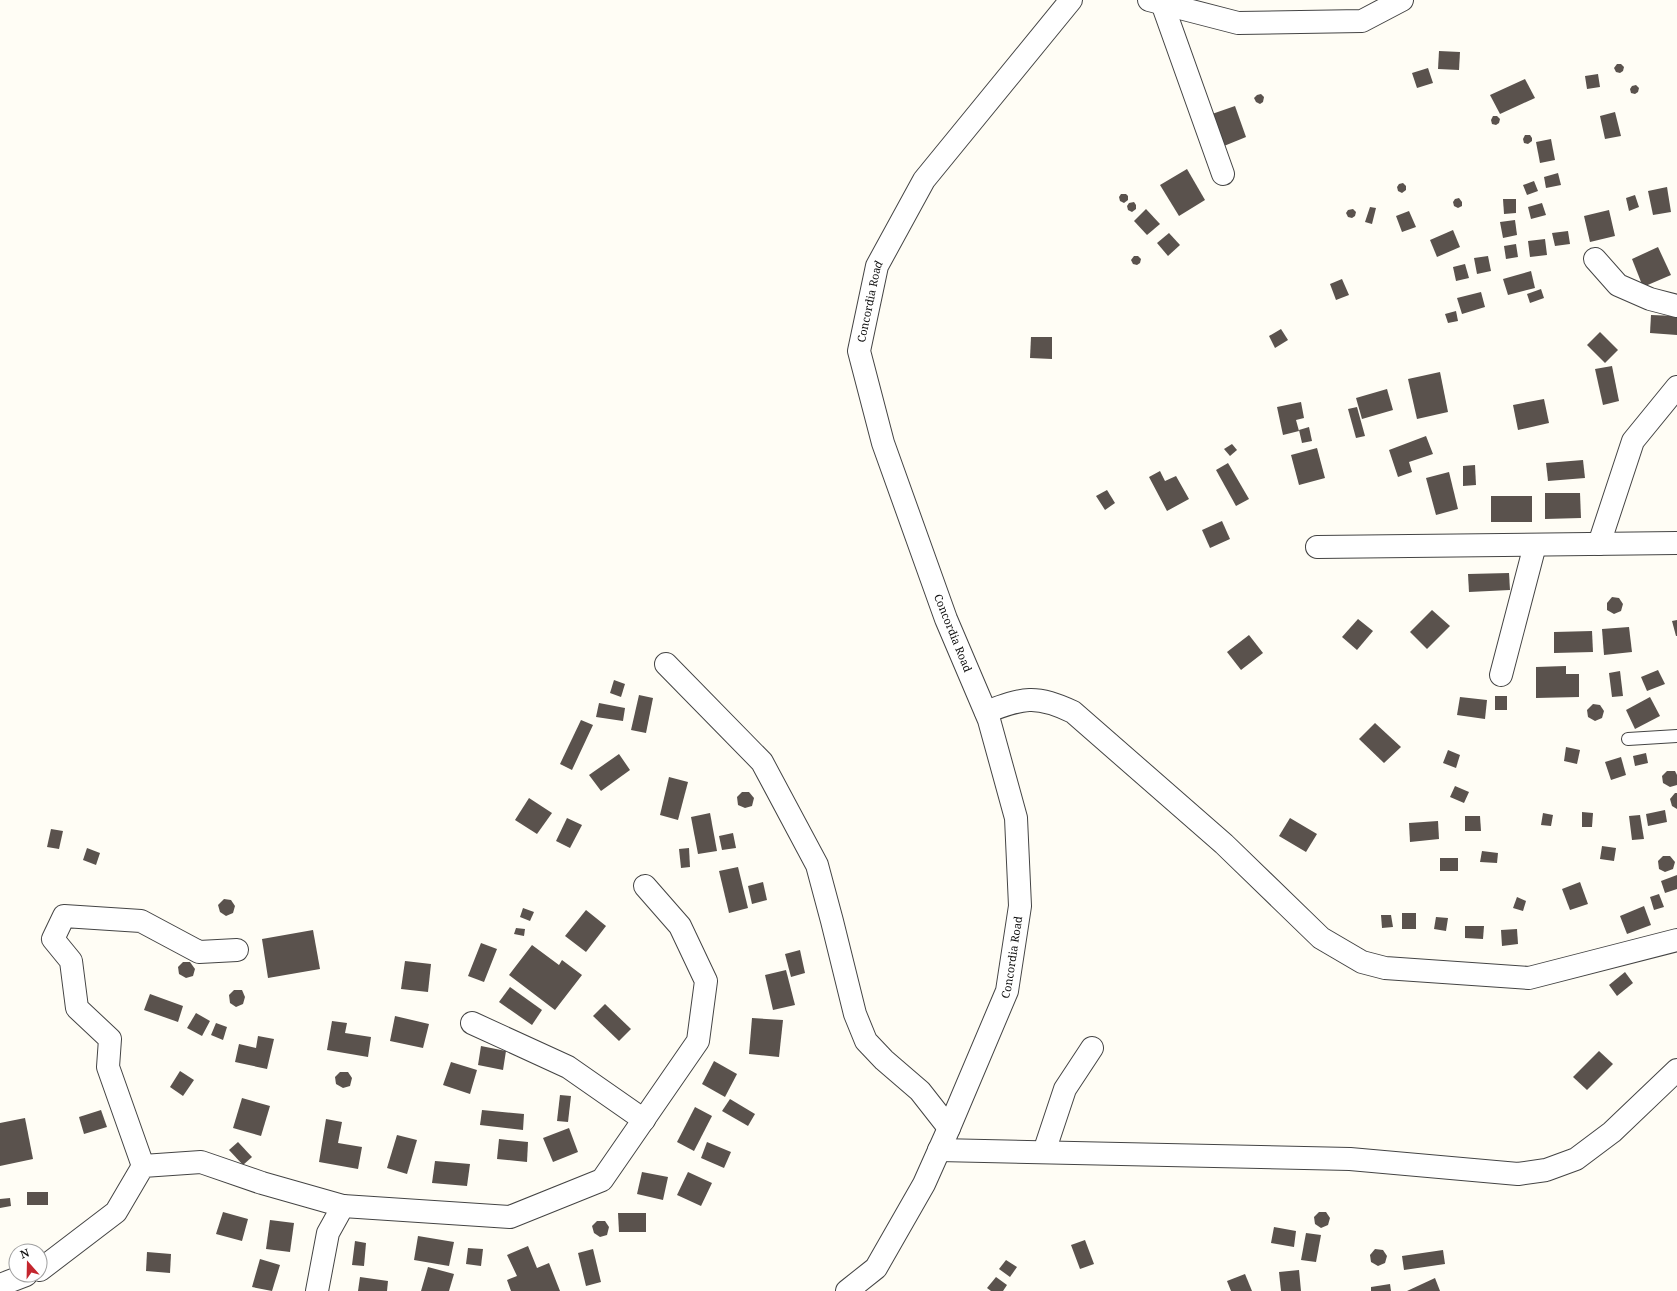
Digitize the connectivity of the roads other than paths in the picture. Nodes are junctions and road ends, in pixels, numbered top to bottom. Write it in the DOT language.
graph roads {
  1 [pos="1070,0"];
  2 [pos="1402,0"];
  3 [pos="1156,2"];
  4 [pos="1224,174"];
  5 [pos="1595,259"];
  6 [pos="1677,306"];
  7 [pos="1677,387"];
  8 [pos="1677,543"];
  9 [pos="1599,544"];
  10 [pos="1535,545"];
  11 [pos="1317,547"];
  12 [pos="666,664"];
  13 [pos="1501,675"];
  14 [pos="986,712"];
  15 [pos="1677,736"];
  16 [pos="1628,739"];
  17 [pos="645,886"];
  18 [pos="1677,940"];
  19 [pos="237,950"];
  20 [pos="472,1023"];
  21 [pos="1092,1048"];
  22 [pos="1677,1070"];
  23 [pos="644,1120"];
  24 [pos="949,1128"];
  25 [pos="939,1150"];
  26 [pos="1044,1152"];
  27 [pos="143,1166"];
  28 [pos="343,1206"];
  29 [pos="48,1264"];
  30 [pos="317,1291"];
  31 [pos="847,1291"];
  1 -- 14 [label="street, Concordia Road"];
  2 -- 3 [label="street"];
  3 -- 4 [label="street"];
  5 -- 6 [label="street"];
  7 -- 9 [label="street"];
  8 -- 9 [label="street"];
  9 -- 10 [label="street"];
  10 -- 11 [label="street"];
  10 -- 13 [label="street"];
  12 -- 24 [label="street"];
  14 -- 18 [label="street"];
  14 -- 24 [label="street, Concordia Road"];
  15 -- 16 [label="lane"];
  17 -- 23 [label="street"];
  19 -- 27 [label="street"];
  20 -- 23 [label="street"];
  21 -- 26 [label="street"];
  22 -- 26 [label="street"];
  23 -- 28 [label="street"];
  24 -- 25 [label="street, Concordia Road"];
  25 -- 26 [label="street"];
  25 -- 31 [label="street, Concordia Road"];
  27 -- 28 [label="street"];
  27 -- 29 [label="street"];
  28 -- 30 [label="street"];
}
